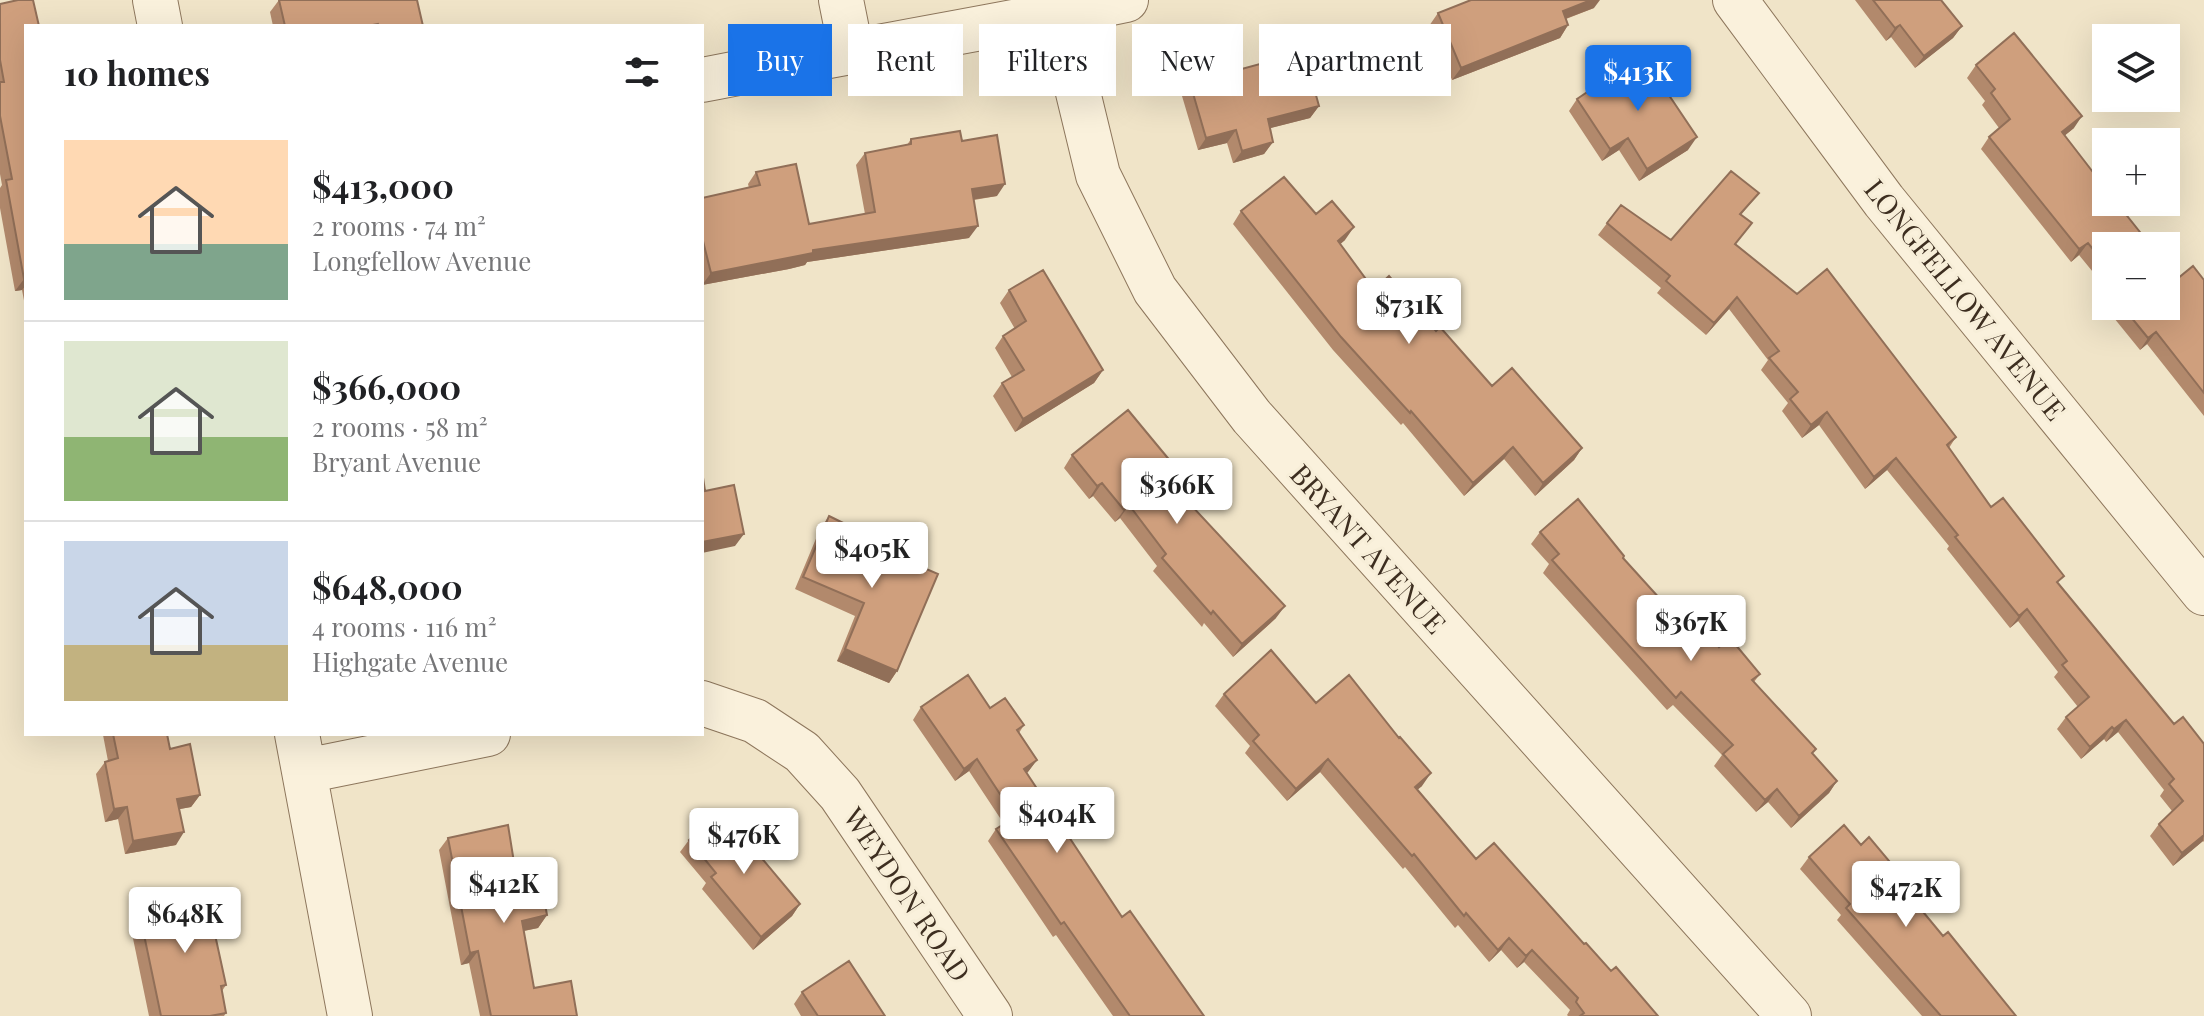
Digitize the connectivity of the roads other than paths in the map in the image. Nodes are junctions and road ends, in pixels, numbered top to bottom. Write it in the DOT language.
graph roads {
  1 [pos="155,0"];
  2 [pos="841,0"];
  3 [pos="1126,0"];
  4 [pos="1735,0"];
  5 [pos="1059,14"];
  6 [pos="160,24"];
  7 [pos="963,31"];
  8 [pos="848,35"];
  9 [pos="848,51"];
  10 [pos="704,80"];
  11 [pos="2204,593"];
  12 [pos="704,704"];
  13 [pos="467,736"];
  14 [pos="301,752"];
  15 [pos="350,1016"];
  16 [pos="990,1016"];
  17 [pos="1789,1016"];
  1 -- 6 [label="street"];
  2 -- 8 [label="street"];
  3 -- 5 [label="street"];
  4 -- 11 [label="street, LONGFELLOW AVENUE"];
  5 -- 7 [label="street"];
  5 -- 17 [label="street, BRYANT AVENUE"];
  9 -- 10 [label="street"];
  12 -- 16 [label="street, WEYDON ROAD"];
  13 -- 14 [label="street"];
  14 -- 15 [label="street"];
}
